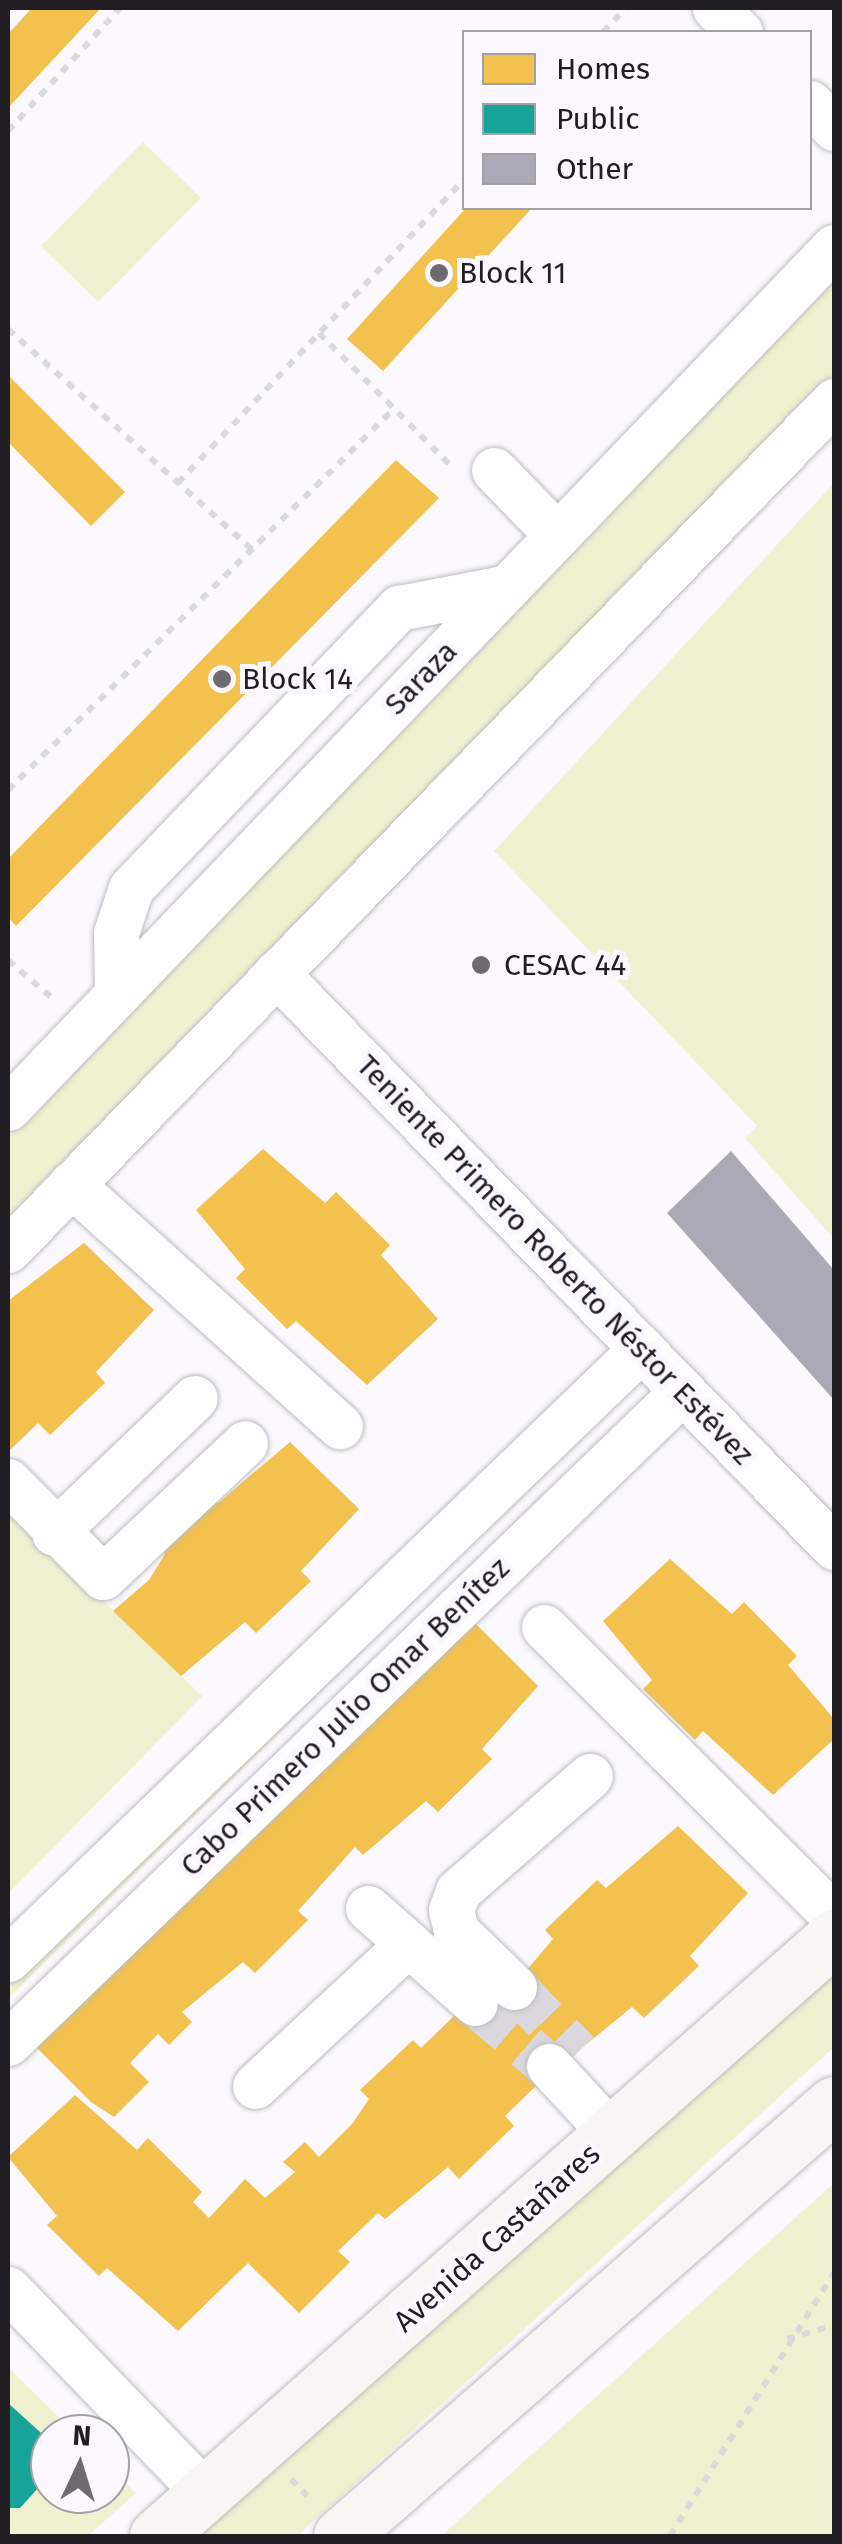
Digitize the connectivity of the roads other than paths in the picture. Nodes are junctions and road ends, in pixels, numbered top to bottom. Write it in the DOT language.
graph roads {
  1 [pos="715,8"];
  2 [pos="738,30"];
  3 [pos="834,247"];
  4 [pos="834,401"];
  5 [pos="477,472"];
  6 [pos="557,536"];
  7 [pos="508,587"];
  8 [pos="276,973"];
  9 [pos="118,994"];
  10 [pos="8,1108"];
  11 [pos="71,1184"];
  12 [pos="8,1250"];
  13 [pos="642,1348"];
  14 [pos="684,1391"];
  15 [pos="195,1398"];
  16 [pos="340,1426"];
  17 [pos="246,1443"];
  18 [pos="8,1481"];
  19 [pos="54,1532"];
  20 [pos="834,1546"];
  21 [pos="544,1627"];
  22 [pos="590,1776"];
  23 [pos="368,1908"];
  24 [pos="834,1916"];
  25 [pos="834,1938"];
  26 [pos="408,1944"];
  27 [pos="8,1959"];
  28 [pos="8,2043"];
  29 [pos="563,2059"];
  30 [pos="255,2086"];
  31 [pos="834,2104"];
  32 [pos="623,2126"];
  33 [pos="8,2289"];
  34 [pos="208,2496"];
  35 [pos="157,2536"];
  36 [pos="342,2536"];
  1 -- 2 [label="street"];
  3 -- 6 [label="street, Saraza"];
  4 -- 8 [label="street"];
  5 -- 6 [label="street"];
  6 -- 7 [label="street, Saraza"];
  7 -- 9 [label="street, Saraza"];
  7 -- 9 [label="street"];
  8 -- 11 [label="street"];
  8 -- 13 [label="street, Teniente Primero Roberto Néstor Estévez"];
  9 -- 10 [label="street, Saraza"];
  11 -- 12 [label="street"];
  11 -- 16 [label="street"];
  13 -- 14 [label="street, Teniente Primero Roberto Néstor Estévez"];
  13 -- 27 [label="street, Cabo Primero Julio Omar Benítez"];
  14 -- 20 [label="street, Teniente Primero Roberto Néstor Estévez"];
  14 -- 28 [label="street, Cabo Primero Julio Omar Benítez"];
  15 -- 19 [label="street"];
  17 -- 19 [label="street"];
  18 -- 19 [label="street"];
  21 -- 24 [label="street"];
  22 -- 26 [label="street"];
  23 -- 26 [label="street"];
  25 -- 32 [label="main road, Avenida Castañares"];
  26 -- 30 [label="street"];
  29 -- 32 [label="street"];
  31 -- 36 [label="main road"];
  32 -- 34 [label="main road, Avenida Castañares"];
  33 -- 34 [label="street"];
  34 -- 35 [label="main road, Avenida Castañares"];
}
